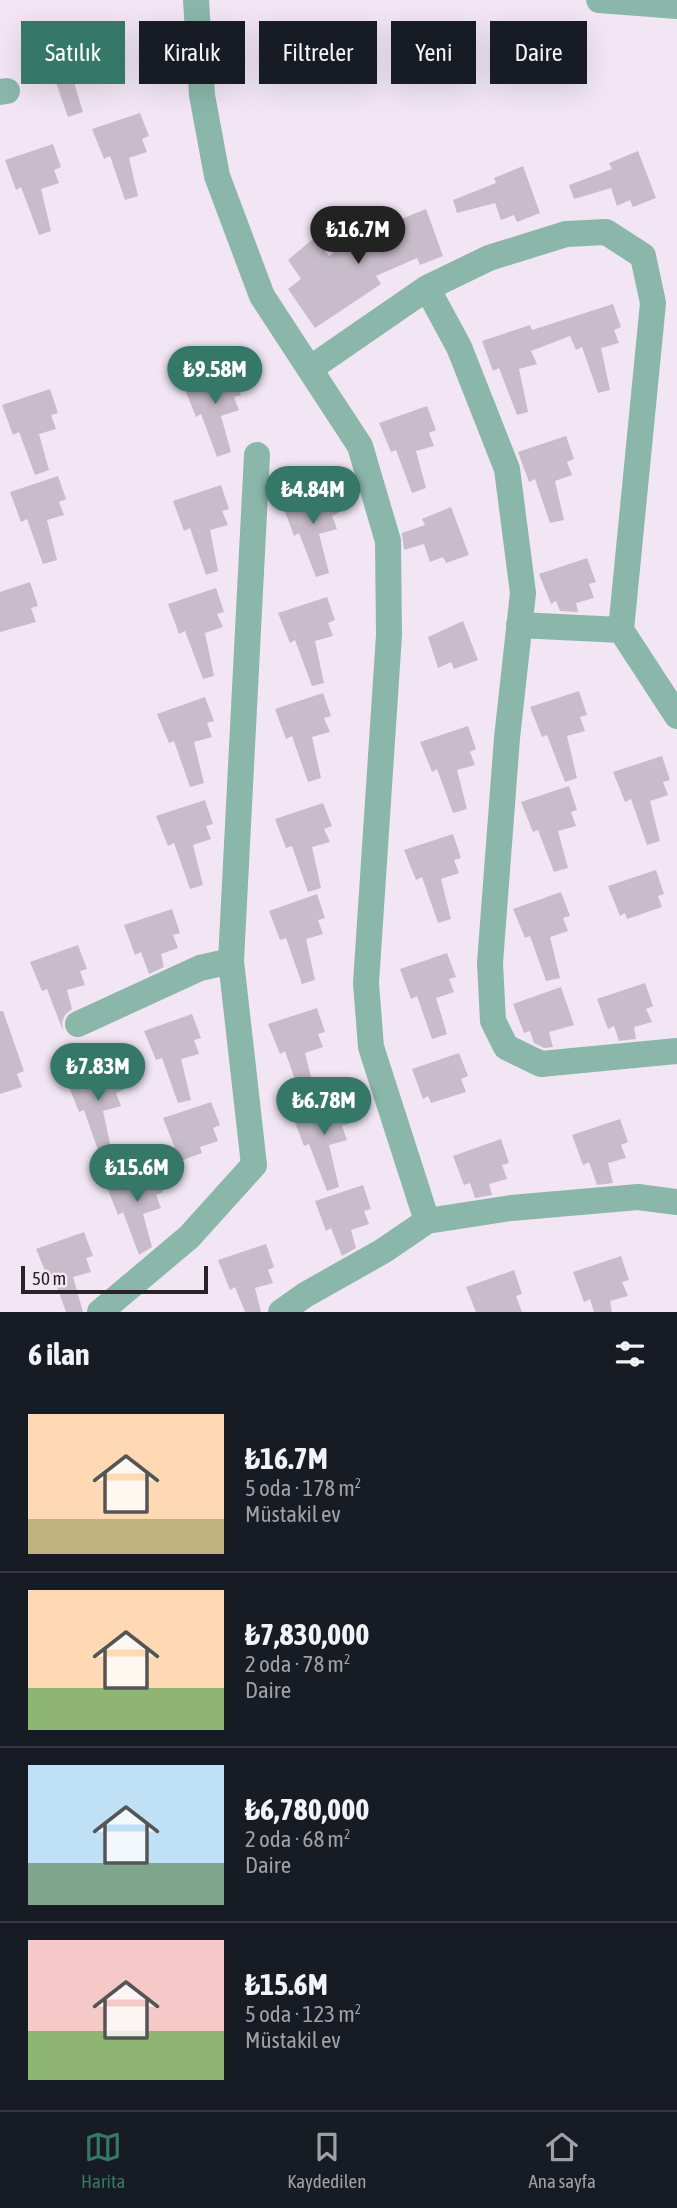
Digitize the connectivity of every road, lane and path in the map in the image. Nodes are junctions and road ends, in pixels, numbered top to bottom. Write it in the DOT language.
graph roads {
  1 [pos="196,0"];
  2 [pos="600,0"];
  3 [pos="677,6"];
  4 [pos="427,288"];
  5 [pos="311,368"];
  6 [pos="257,455"];
  7 [pos="519,625"];
  8 [pos="621,630"];
  9 [pos="677,716"];
  10 [pos="231,961"];
  11 [pos="78,1024"];
  12 [pos="677,1051"];
  13 [pos="677,1202"];
  14 [pos="427,1221"];
  15 [pos="100,1312"];
  16 [pos="281,1312"];
  1 -- 5 [label="street"];
  2 -- 3 [label="street"];
  4 -- 5 [label="street"];
  4 -- 7 [label="street"];
  4 -- 8 [label="street"];
  5 -- 14 [label="street"];
  6 -- 10 [label="street"];
  7 -- 8 [label="street"];
  7 -- 12 [label="street"];
  8 -- 9 [label="street"];
  10 -- 11 [label="street"];
  10 -- 15 [label="street"];
  13 -- 14 [label="street"];
  14 -- 16 [label="street"];
}
